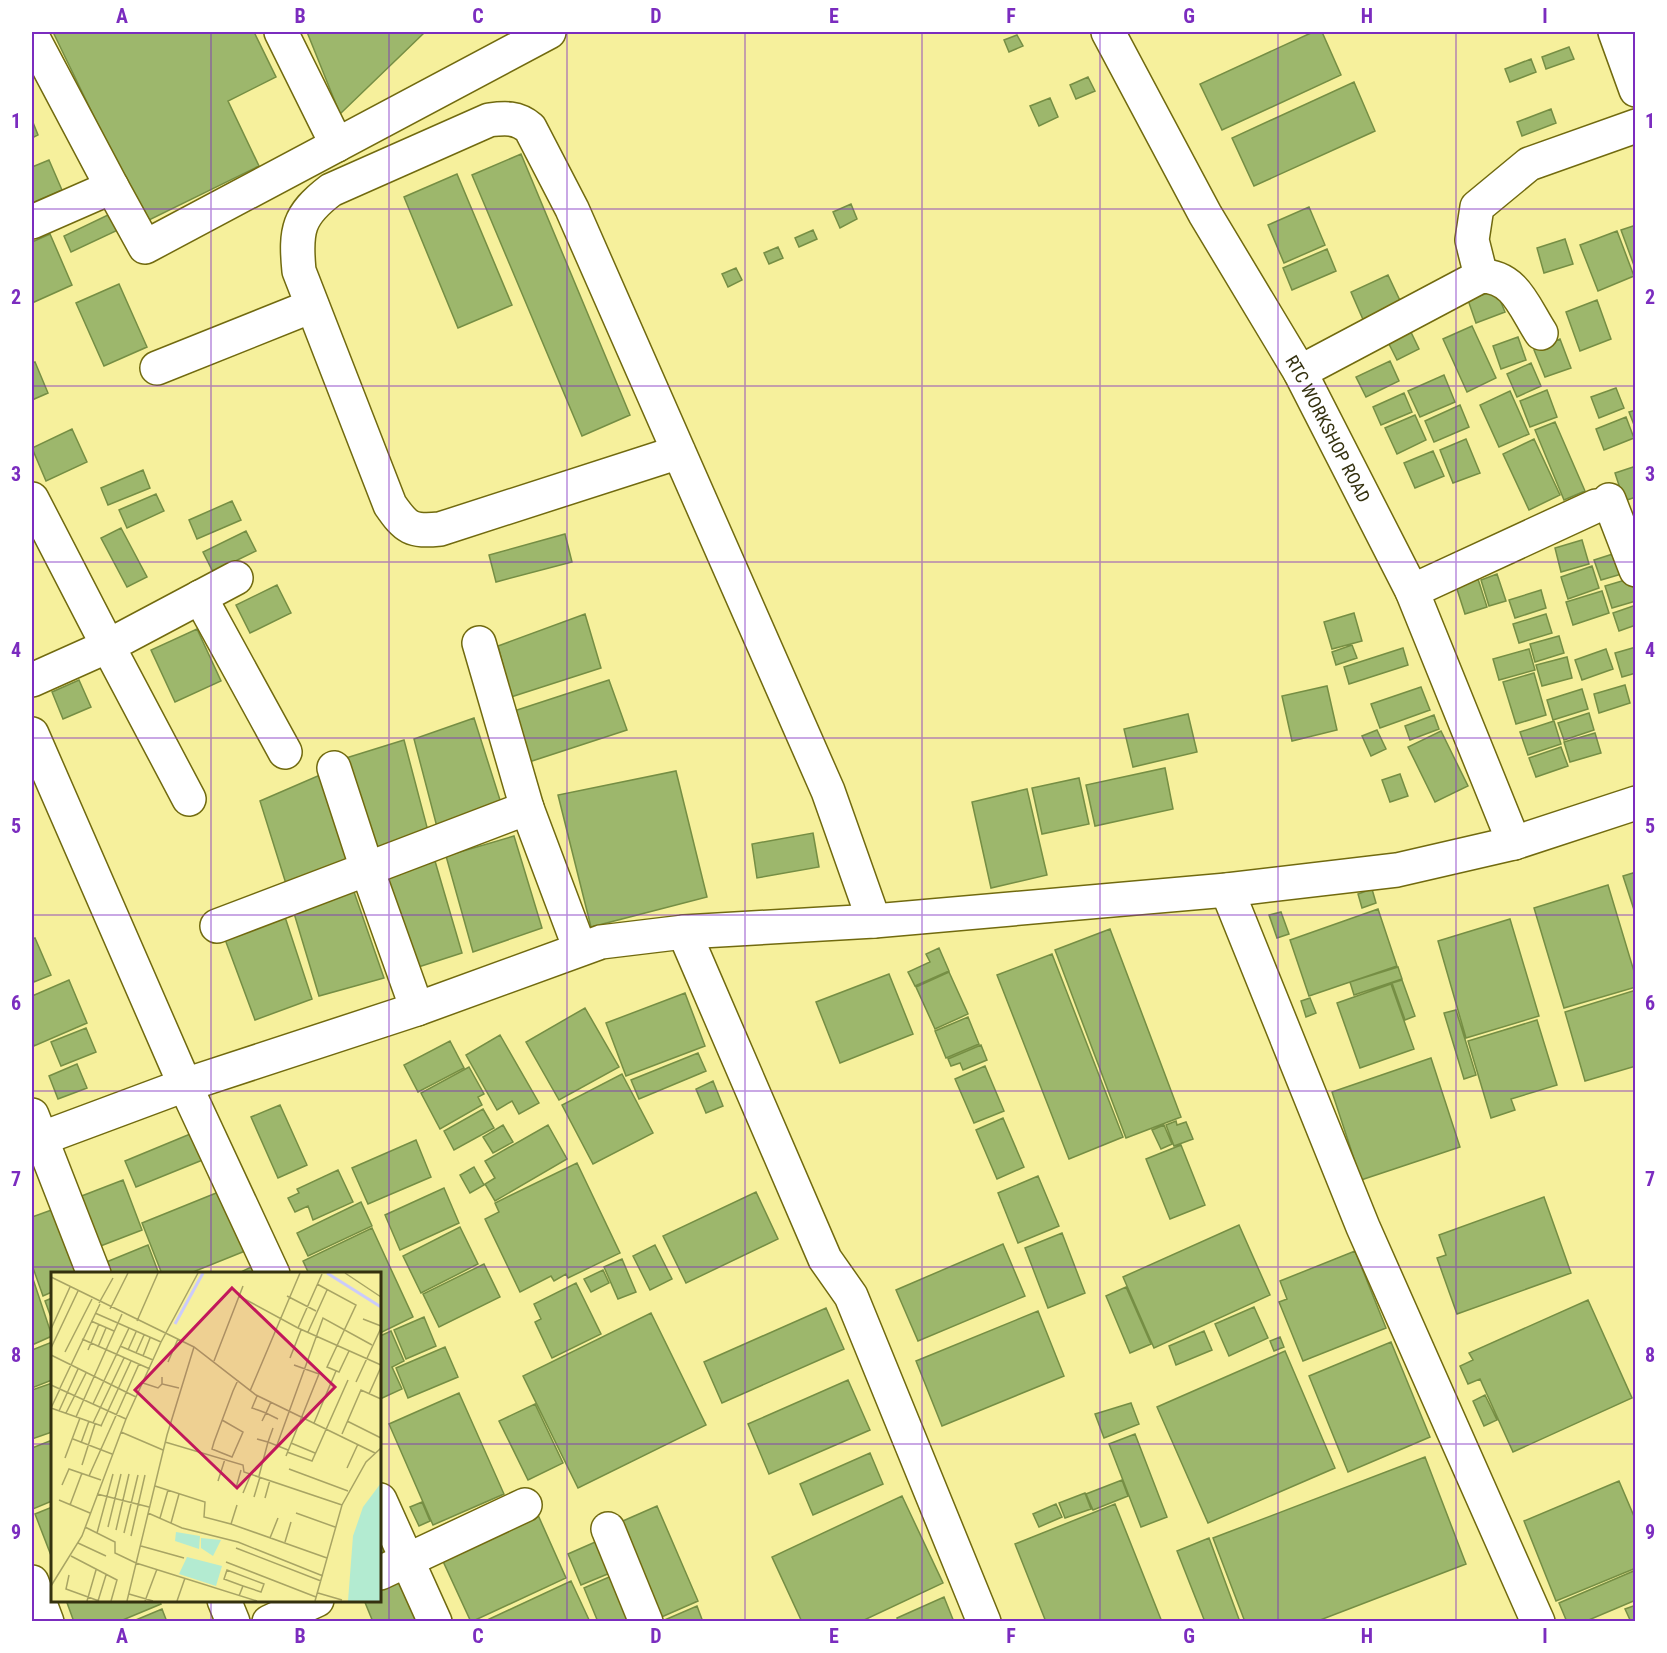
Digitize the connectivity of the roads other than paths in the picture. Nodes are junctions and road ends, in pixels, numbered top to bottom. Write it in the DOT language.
graph roads {
  1 [pos="281,32"];
  2 [pos="549,32"];
  3 [pos="1108,32"];
  4 [pos="1615,32"];
  5 [pos="32,36"];
  6 [pos="1635,90"];
  7 [pos="1635,126"];
  8 [pos="337,145"];
  9 [pos="112,188"];
  10 [pos="32,222"];
  11 [pos="1481,276"];
  12 [pos="312,306"];
  13 [pos="1541,333"];
  14 [pos="157,368"];
  15 [pos="1300,372"];
  16 [pos="679,452"];
  17 [pos="32,499"];
  18 [pos="1635,570"];
  19 [pos="236,578"];
  20 [pos="1412,591"];
  21 [pos="200,597"];
  22 [pos="479,643"];
  23 [pos="108,646"];
  24 [pos="32,680"];
  25 [pos="32,734"];
  26 [pos="285,752"];
  27 [pos="334,768"];
  28 [pos="189,799"];
  29 [pos="1635,803"];
  30 [pos="527,808"];
  31 [pos="1514,843"];
  32 [pos="367,869"];
  33 [pos="1227,890"];
  34 [pos="874,921"];
  35 [pos="217,926"];
  36 [pos="684,932"];
  37 [pos="580,949"];
  38 [pos="417,1009"];
  39 [pos="185,1085"];
  40 [pos="35,1132"];
  41 [pos="93,1272"];
  42 [pos="272,1272"];
  43 [pos="381,1505"];
  44 [pos="525,1505"];
  45 [pos="608,1529"];
  46 [pos="394,1567"];
  47 [pos="32,1582"];
  48 [pos="225,1602"];
  49 [pos="313,1602"];
  50 [pos="47,1622"];
  51 [pos="233,1622"];
  52 [pos="269,1622"];
  53 [pos="435,1622"];
  54 [pos="646,1622"];
  55 [pos="984,1622"];
  56 [pos="1538,1622"];
  1 -- 8 [label="street"];
  2 -- 8 [label="street"];
  3 -- 15 [label="street, RTC WORKSHOP ROAD"];
  4 -- 6 [label="street"];
  5 -- 9 [label="street"];
  7 -- 11 [label="street"];
  8 -- 9 [label="street"];
  9 -- 10 [label="street"];
  11 -- 13 [label="street"];
  11 -- 15 [label="street"];
  12 -- 14 [label="street"];
  12 -- 16 [label="street"];
  12 -- 16 [label="street"];
  15 -- 20 [label="street, RTC WORKSHOP ROAD"];
  16 -- 34 [label="street"];
  17 -- 23 [label="street"];
  18 -- 20 [label="street"];
  19 -- 21 [label="street"];
  20 -- 31 [label="street, RTC WORKSHOP ROAD"];
  21 -- 23 [label="street"];
  21 -- 26 [label="street"];
  22 -- 30 [label="street"];
  23 -- 24 [label="street"];
  23 -- 28 [label="street"];
  25 -- 39 [label="street"];
  27 -- 32 [label="street"];
  29 -- 31 [label="street"];
  30 -- 32 [label="street"];
  30 -- 37 [label="street"];
  31 -- 33 [label="street"];
  32 -- 35 [label="street"];
  32 -- 38 [label="street"];
  33 -- 34 [label="street"];
  33 -- 56 [label="street"];
  34 -- 36 [label="street"];
  36 -- 37 [label="street"];
  36 -- 55 [label="street"];
  37 -- 38 [label="street"];
  38 -- 39 [label="street"];
  39 -- 40 [label="street"];
  39 -- 42 [label="street"];
  40 -- 41 [label="street"];
  43 -- 46 [label="street"];
  44 -- 46 [label="street"];
  45 -- 54 [label="street"];
  46 -- 53 [label="street"];
  47 -- 50 [label="street"];
  48 -- 51 [label="street"];
  49 -- 52 [label="street"];
}
